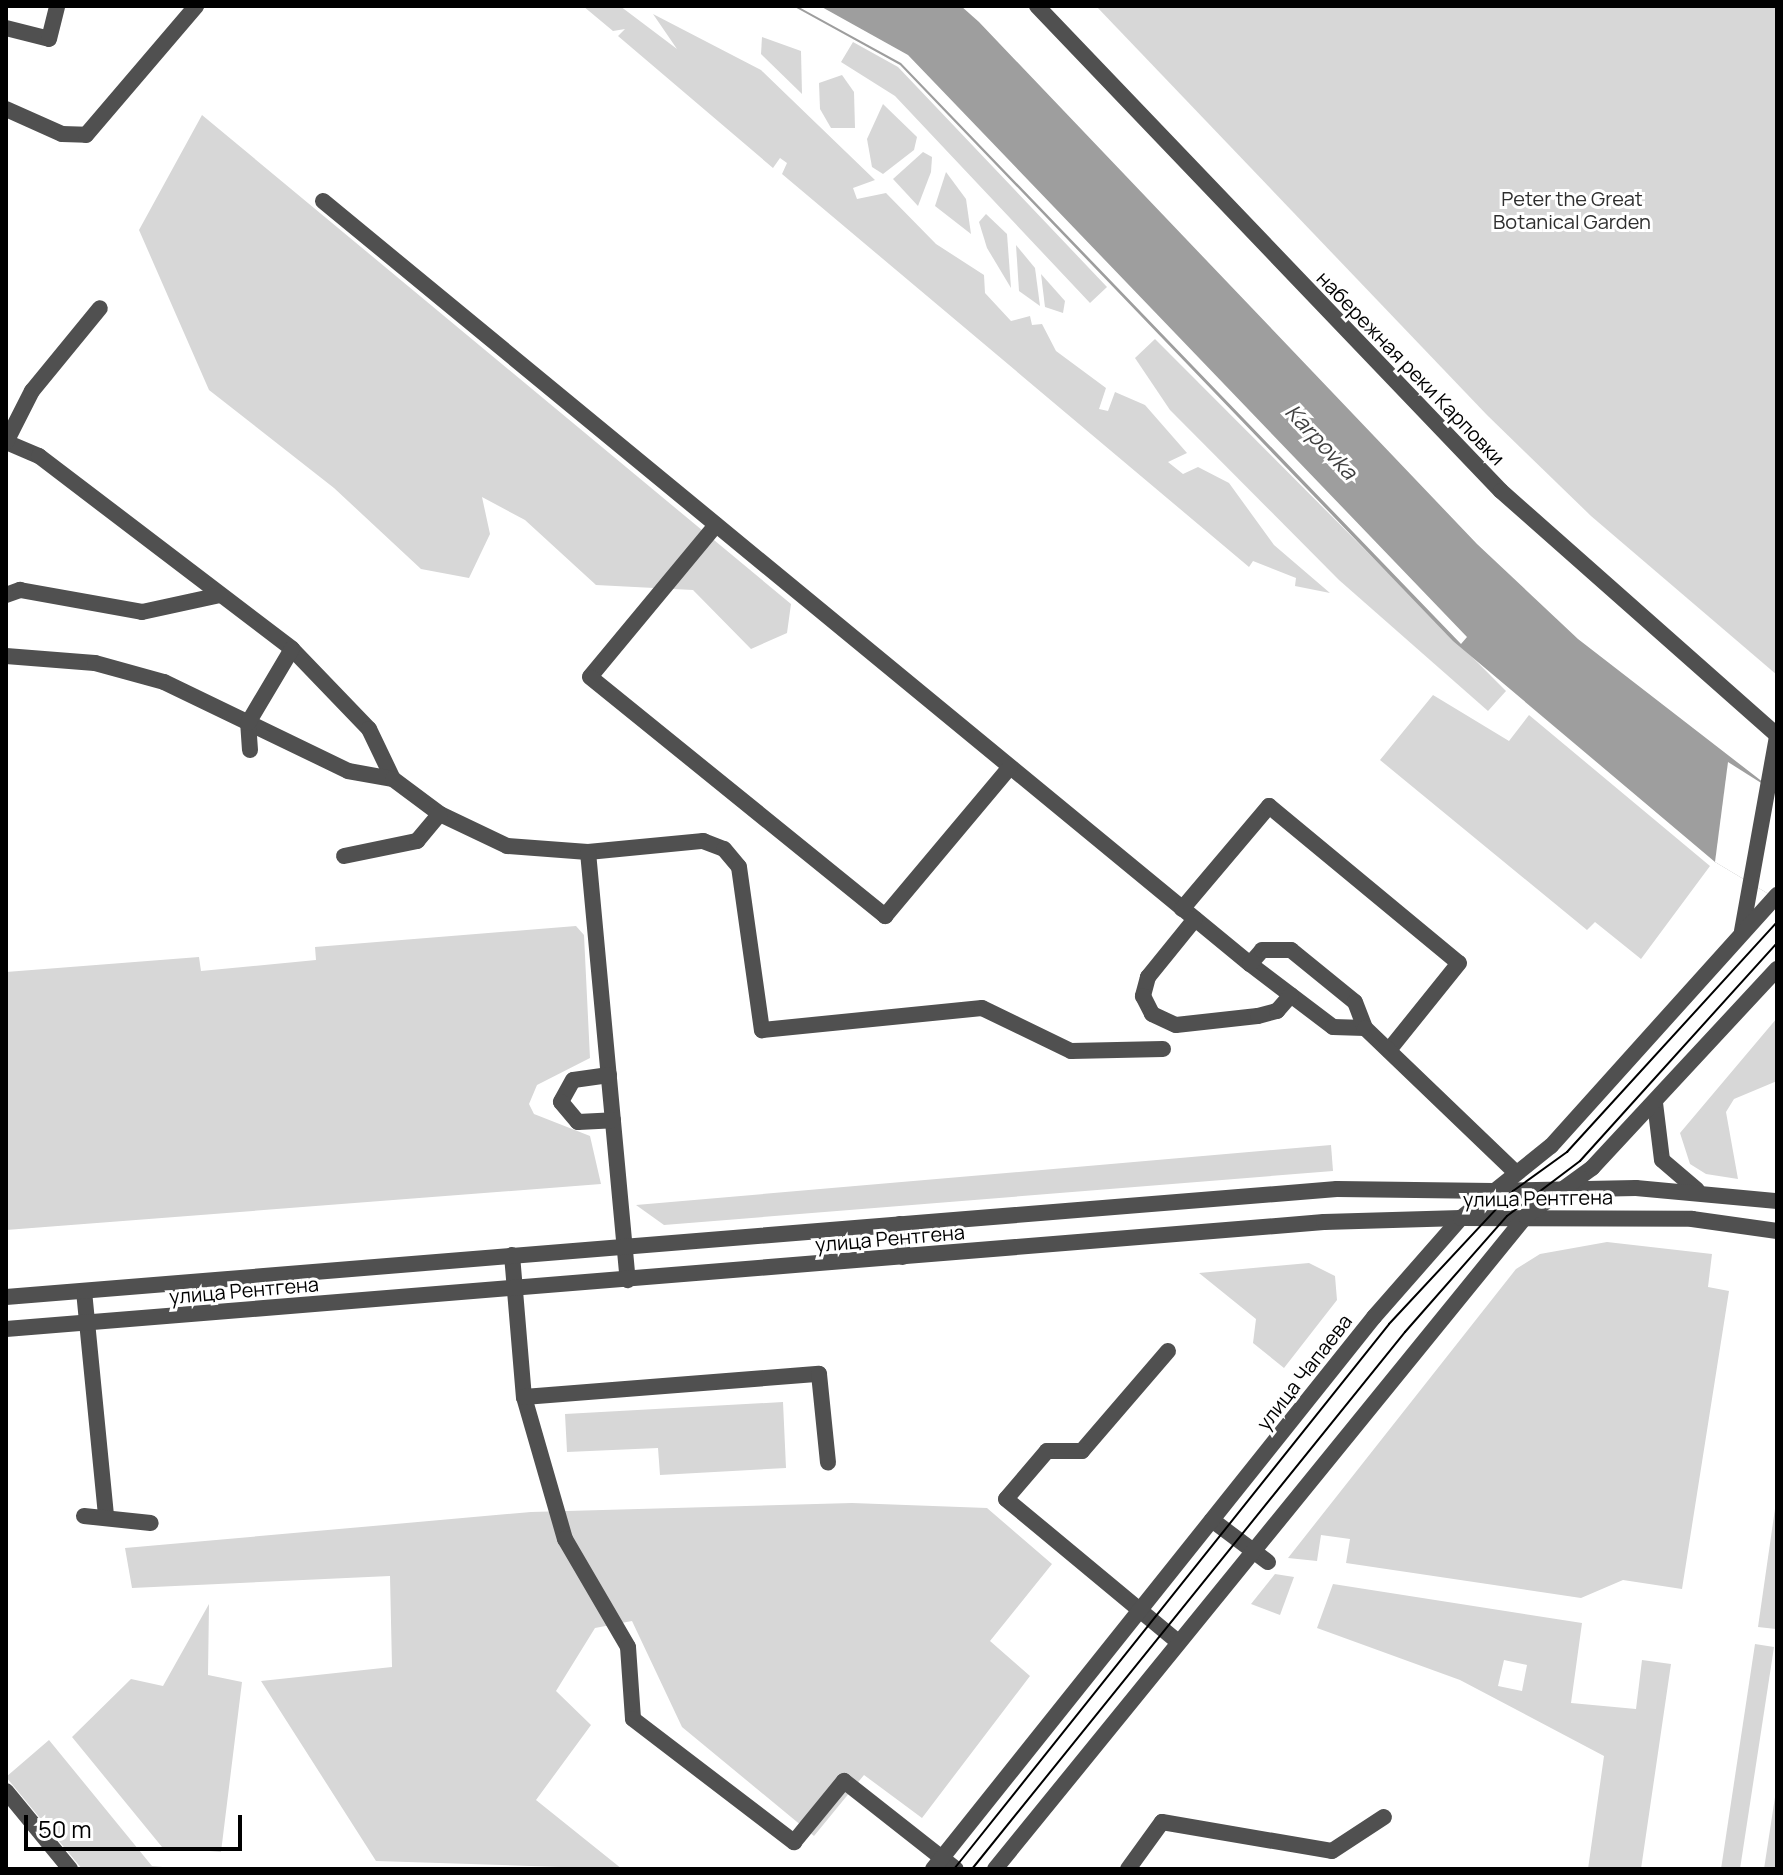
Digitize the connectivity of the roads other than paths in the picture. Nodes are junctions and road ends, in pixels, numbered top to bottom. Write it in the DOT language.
graph roads {
  1 [pos="57,6"];
  2 [pos="196,6"];
  3 [pos="1037,6"];
  4 [pos="6,28"];
  5 [pos="6,109"];
  6 [pos="323,201"];
  7 [pos="100,308"];
  8 [pos="6,442"];
  9 [pos="716,525"];
  10 [pos="6,595"];
  11 [pos="220,595"];
  12 [pos="292,649"];
  13 [pos="6,656"];
  14 [pos="248,723"];
  15 [pos="1777,736"];
  16 [pos="250,750"];
  17 [pos="1010,767"];
  18 [pos="393,779"];
  19 [pos="440,814"];
  20 [pos="588,852"];
  21 [pos="344,856"];
  22 [pos="1775,896"];
  23 [pos="1188,914"];
  24 [pos="1742,932"];
  25 [pos="1250,964"];
  26 [pos="1777,969"];
  27 [pos="1777,984"];
  28 [pos="1757,988"];
  29 [pos="1291,995"];
  30 [pos="1365,1028"];
  31 [pos="1163,1049"];
  32 [pos="1389,1050"];
  33 [pos="609,1075"];
  34 [pos="1655,1103"];
  35 [pos="613,1120"];
  36 [pos="1515,1172"];
  37 [pos="1560,1190"];
  38 [pos="1493,1191"];
  39 [pos="1698,1191"];
  40 [pos="1777,1201"];
  41 [pos="1526,1216"];
  42 [pos="1461,1218"];
  43 [pos="900,1224"];
  44 [pos="1777,1231"];
  45 [pos="625,1246"];
  46 [pos="512,1255"];
  47 [pos="903,1257"];
  48 [pos="628,1280"];
  49 [pos="515,1289"];
  50 [pos="84,1291"];
  51 [pos="6,1297"];
  52 [pos="87,1323"];
  53 [pos="6,1329"];
  54 [pos="1168,1351"];
  55 [pos="524,1397"];
  56 [pos="828,1463"];
  57 [pos="106,1514"];
  58 [pos="84,1516"];
  59 [pos="1212,1520"];
  60 [pos="151,1523"];
  61 [pos="1250,1549"];
  62 [pos="1268,1562"];
  63 [pos="1139,1611"];
  64 [pos="1177,1641"];
  65 [pos="6,1791"];
  66 [pos="1384,1817"];
  67 [pos="937,1863"];
  68 [pos="70,1869"];
  69 [pos="956,1869"];
  70 [pos="995,1869"];
  71 [pos="1128,1869"];
  1 -- 4 [label="street"];
  2 -- 5 [label="street"];
  3 -- 15 [label="street, набережная реки Карповки"];
  6 -- 9 [label="street"];
  7 -- 8 [label="street"];
  8 -- 11 [label="street"];
  9 -- 17 [label="street"];
  9 -- 17 [label="street"];
  10 -- 11 [label="street"];
  11 -- 12 [label="street"];
  12 -- 14 [label="street"];
  12 -- 18 [label="street"];
  13 -- 14 [label="street"];
  14 -- 16 [label="street"];
  14 -- 18 [label="street"];
  15 -- 24 [label="street, улица Чапаева"];
  17 -- 23 [label="street"];
  18 -- 19 [label="street"];
  19 -- 20 [label="street"];
  19 -- 21 [label="street"];
  20 -- 31 [label="street"];
  20 -- 33 [label="street"];
  22 -- 24 [label="street, улица Чапаева"];
  23 -- 25 [label="street"];
  23 -- 29 [label="street"];
  23 -- 32 [label="street"];
  24 -- 36 [label="street, улица Чапаева"];
  25 -- 29 [label="street"];
  25 -- 30 [label="street"];
  26 -- 28 [label="street"];
  27 -- 28 [label="street"];
  28 -- 34 [label="street"];
  29 -- 30 [label="street"];
  30 -- 32 [label="street"];
  32 -- 36 [label="street"];
  33 -- 35 [label="street"];
  33 -- 35 [label="street"];
  34 -- 37 [label="street"];
  34 -- 39 [label="street"];
  35 -- 45 [label="street"];
  36 -- 38 [label="street, улица Чапаева"];
  37 -- 38 [label="street, улица Рентгена"];
  37 -- 39 [label="street, улица Рентгена"];
  37 -- 41 [label="street"];
  38 -- 42 [label="street, улица Чапаева"];
  38 -- 43 [label="street, улица Рентгена"];
  39 -- 40 [label="street, улица Рентгена"];
  41 -- 42 [label="street, улица Рентгена"];
  41 -- 44 [label="street, улица Рентгена"];
  41 -- 61 [label="street"];
  42 -- 47 [label="street, улица Рентгена"];
  42 -- 59 [label="street, улица Чапаева"];
  43 -- 45 [label="street, улица Рентгена"];
  43 -- 47 [label="street"];
  45 -- 46 [label="street, улица Рентгена"];
  45 -- 48 [label="street"];
  46 -- 49 [label="street"];
  46 -- 50 [label="street, улица Рентгена"];
  47 -- 48 [label="street, улица Рентгена"];
  48 -- 49 [label="street, улица Рентгена"];
  49 -- 52 [label="street, улица Рентгена"];
  49 -- 55 [label="street"];
  50 -- 51 [label="street, улица Рентгена"];
  50 -- 52 [label="street"];
  52 -- 53 [label="street, улица Рентгена"];
  52 -- 57 [label="street"];
  54 -- 63 [label="street"];
  55 -- 56 [label="street"];
  55 -- 67 [label="street"];
  57 -- 58 [label="street"];
  57 -- 60 [label="street"];
  59 -- 61 [label="street"];
  59 -- 63 [label="street, улица Чапаева"];
  61 -- 62 [label="street"];
  61 -- 64 [label="street"];
  63 -- 64 [label="street"];
  63 -- 67 [label="street, улица Чапаева"];
  64 -- 70 [label="street"];
  65 -- 68 [label="street"];
  66 -- 71 [label="street"];
  67 -- 69 [label="street"];
}
